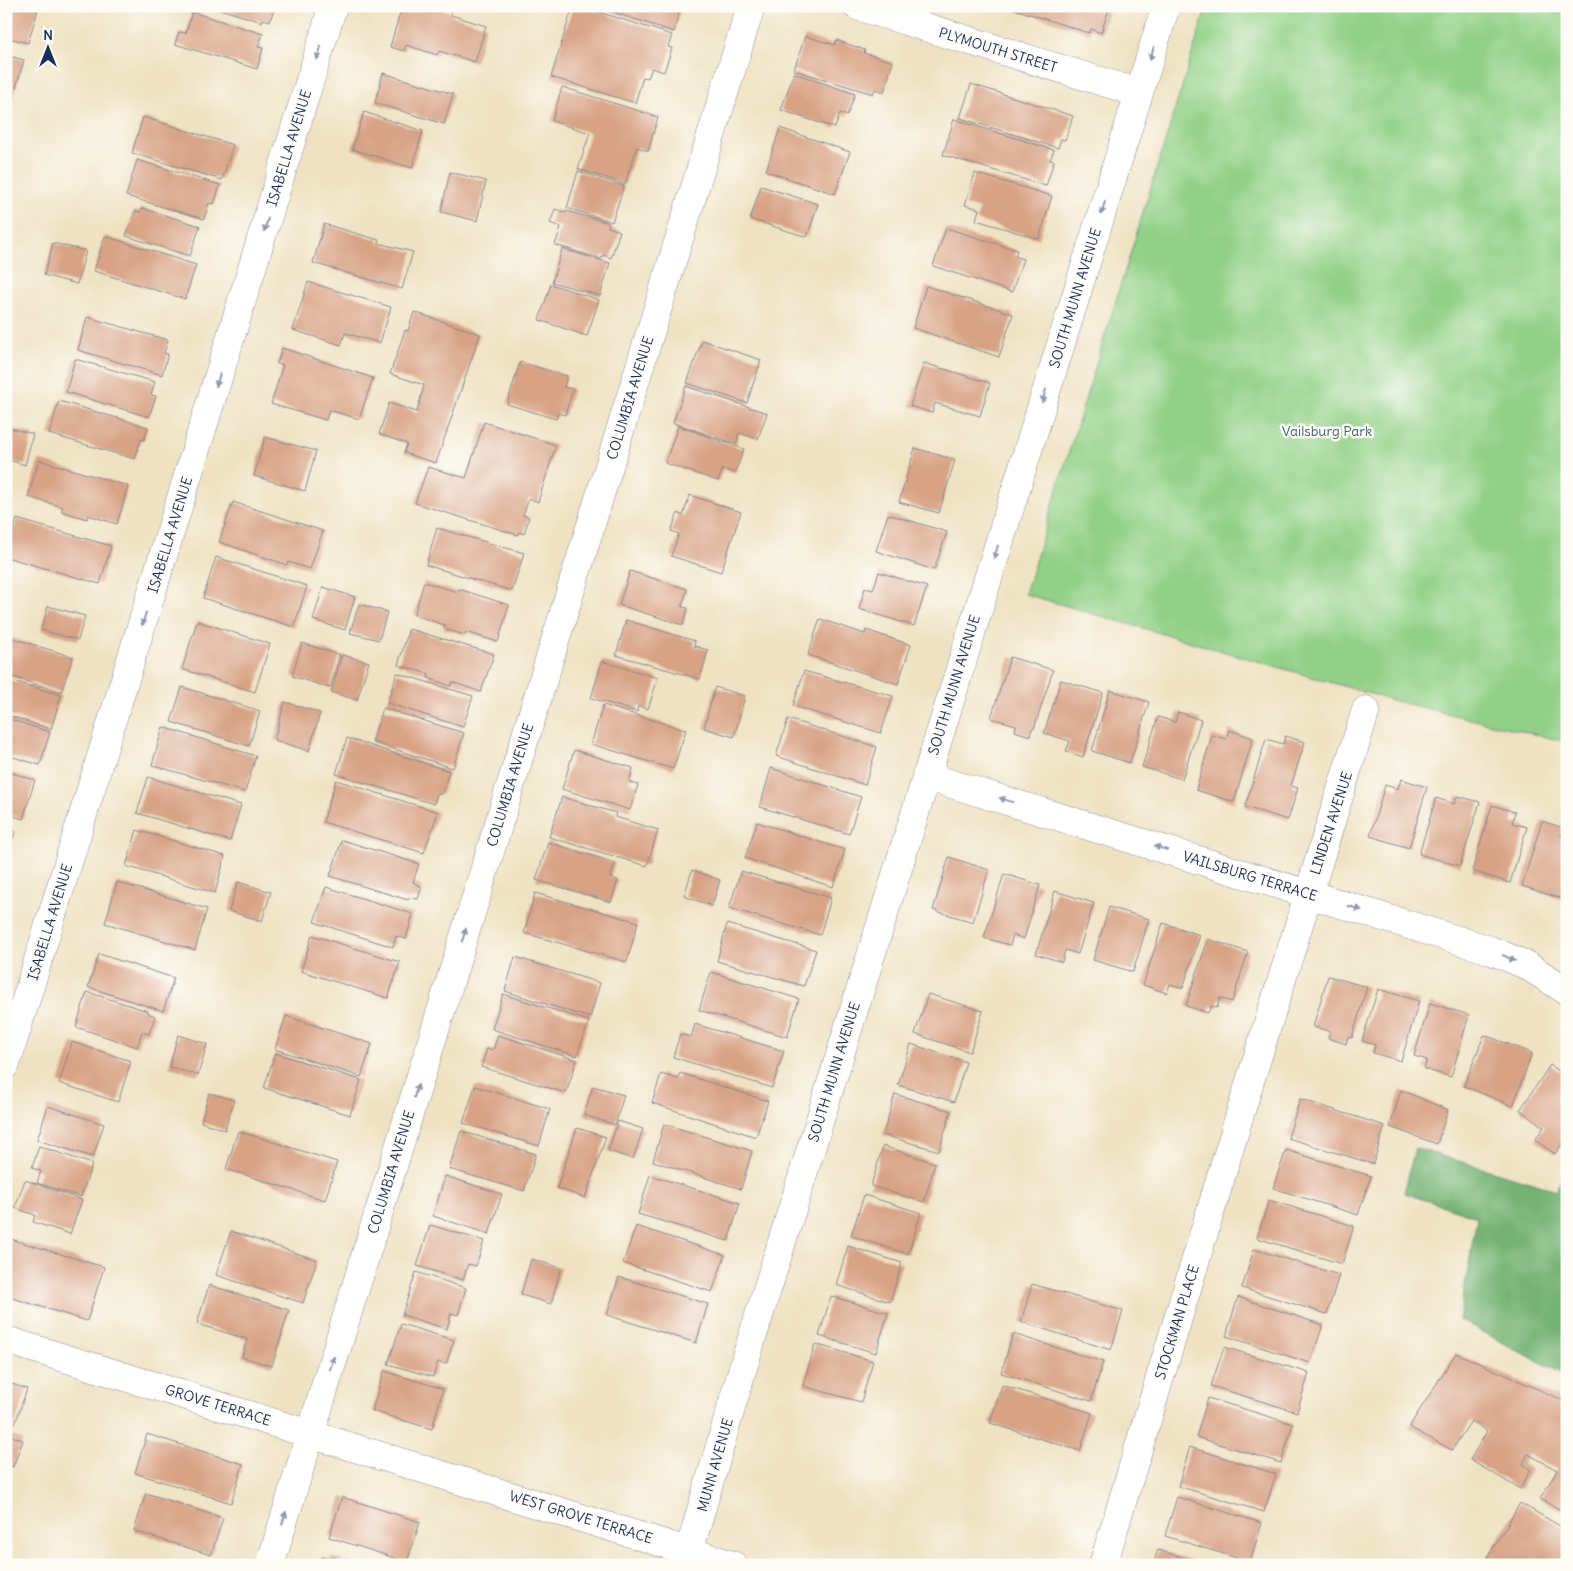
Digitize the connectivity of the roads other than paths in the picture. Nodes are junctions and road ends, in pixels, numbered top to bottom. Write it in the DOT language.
graph roads {
  1 [pos="333,6"];
  2 [pos="751,6"];
  3 [pos="857,6"];
  4 [pos="1166,6"];
  5 [pos="1139,93"];
  6 [pos="1366,710"];
  7 [pos="926,776"];
  8 [pos="1308,894"];
  9 [pos="1567,991"];
  10 [pos="6,1064"];
  11 [pos="1251,1078"];
  12 [pos="6,1340"];
  13 [pos="744,1364"];
  14 [pos="310,1434"];
  15 [pos="429,1470"];
  16 [pos="687,1558"];
  17 [pos="270,1565"];
  18 [pos="733,1565"];
  19 [pos="1103,1565"];
  1 -- 10 [label="street, ISABELLA AVENUE, one-way"];
  14 -- 2 [label="street, COLUMBIA AVENUE, one-way"];
  3 -- 5 [label="street, PLYMOUTH STREET"];
  4 -- 5 [label="street, SOUTH MUNN AVENUE, one-way"];
  5 -- 7 [label="street, SOUTH MUNN AVENUE, one-way"];
  6 -- 8 [label="street, LINDEN AVENUE"];
  8 -- 7 [label="street, VAILSBURG TERRACE, one-way"];
  7 -- 13 [label="street, SOUTH MUNN AVENUE"];
  8 -- 9 [label="street, VAILSBURG TERRACE, one-way"];
  8 -- 11 [label="street, LINDEN AVENUE"];
  11 -- 19 [label="street, STOCKMAN PLACE"];
  12 -- 14 [label="street, GROVE TERRACE"];
  13 -- 16 [label="street, MUNN AVENUE"];
  14 -- 15 [label="street, GROVE TERRACE"];
  17 -- 14 [label="street, COLUMBIA AVENUE, one-way"];
  15 -- 16 [label="street, WEST GROVE TERRACE"];
  16 -- 18 [label="street, WEST GROVE TERRACE"];
}
